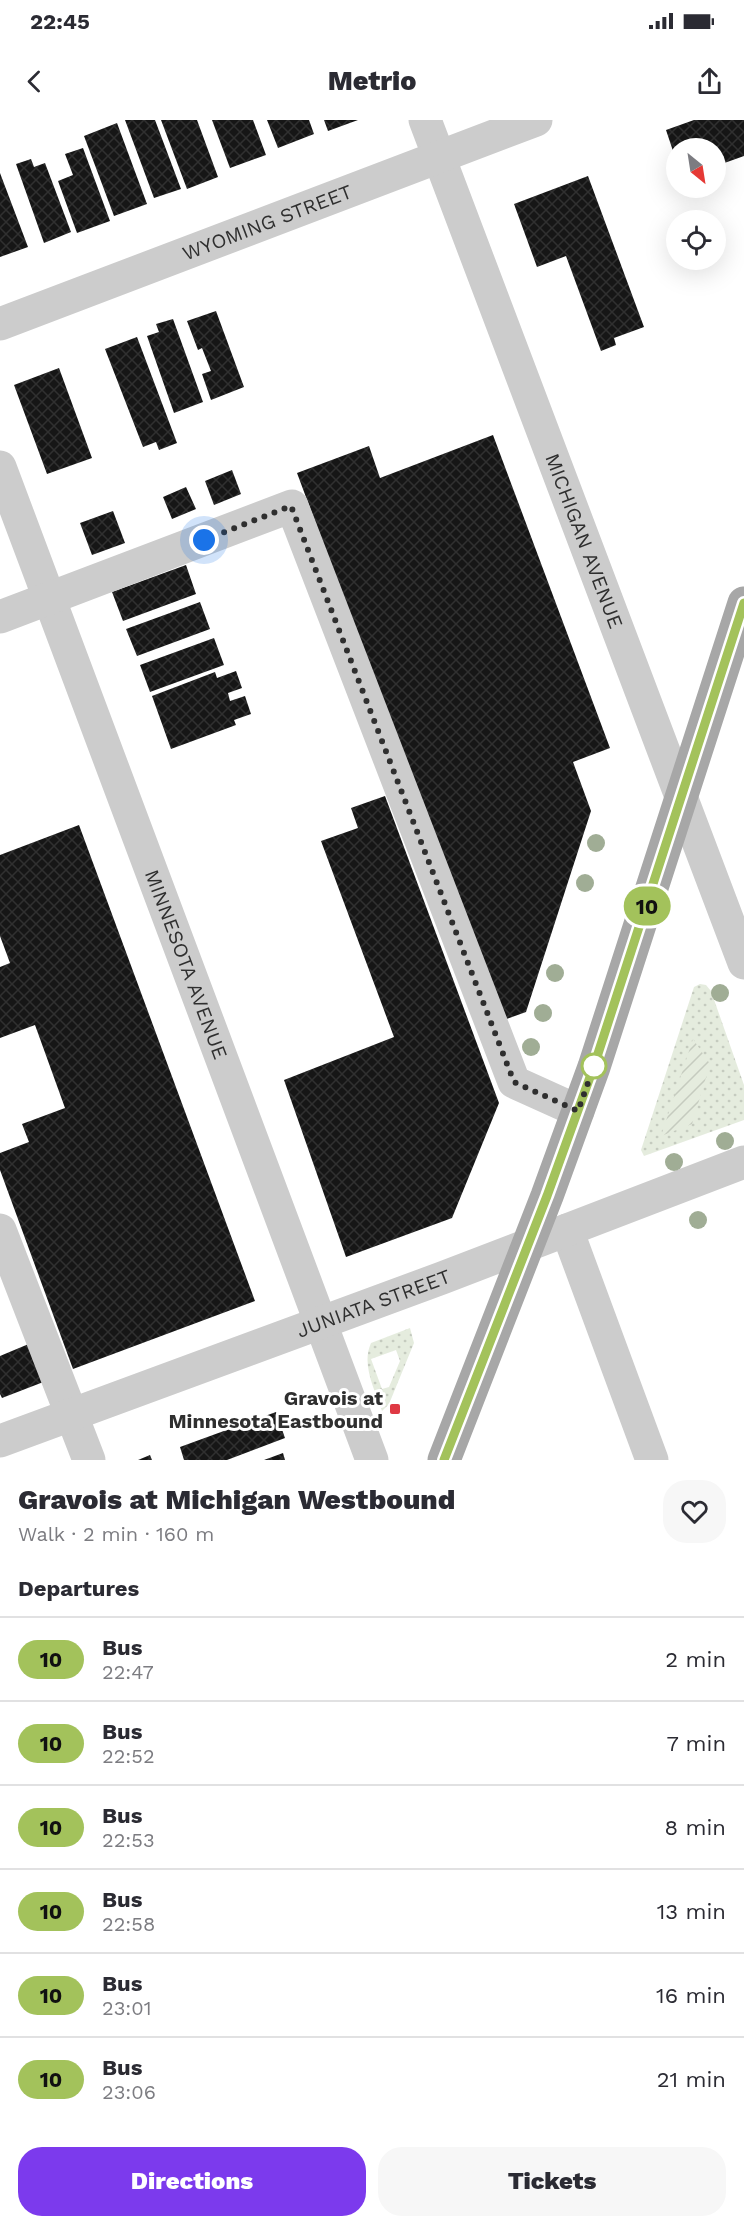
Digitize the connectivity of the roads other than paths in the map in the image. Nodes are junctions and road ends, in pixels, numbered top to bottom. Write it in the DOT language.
graph roads {
  1 [pos="425,120"];
  2 [pos="536,120"];
  3 [pos="439,156"];
  4 [pos="0,324"];
  5 [pos="0,467"];
  6 [pos="50,598"];
  7 [pos="744,603"];
  8 [pos="0,617"];
  9 [pos="682,799"];
  10 [pos="744,963"];
  11 [pos="578,1111"];
  12 [pos="744,1162"];
  13 [pos="0,1230"];
  14 [pos="567,1230"];
  15 [pos="528,1245"];
  16 [pos="320,1323"];
  17 [pos="71,1415"];
  18 [pos="0,1441"];
  19 [pos="88,1460"];
  20 [pos="372,1460"];
  21 [pos="444,1460"];
  22 [pos="652,1460"];
  1 -- 3 [label="street, MICHIGAN AVENUE"];
  2 -- 3 [label="street, WYOMING STREET"];
  3 -- 4 [label="street, WYOMING STREET"];
  3 -- 9 [label="street, MICHIGAN AVENUE"];
  5 -- 6 [label="street, MINNESOTA AVENUE"];
  6 -- 8 [label="street"];
  6 -- 11 [label="street"];
  6 -- 16 [label="street, MINNESOTA AVENUE"];
  7 -- 9 [label="main road"];
  9 -- 10 [label="street, MICHIGAN AVENUE"];
  9 -- 11 [label="main road"];
  11 -- 15 [label="main road"];
  12 -- 14 [label="street, JUNIATA STREET"];
  13 -- 17 [label="street"];
  14 -- 15 [label="street, JUNIATA STREET"];
  14 -- 22 [label="street"];
  15 -- 16 [label="street, JUNIATA STREET"];
  15 -- 21 [label="main road"];
  16 -- 17 [label="street, JUNIATA STREET"];
  16 -- 20 [label="street, MINNESOTA AVENUE"];
  17 -- 18 [label="street, JUNIATA STREET"];
  17 -- 19 [label="street"];
}
